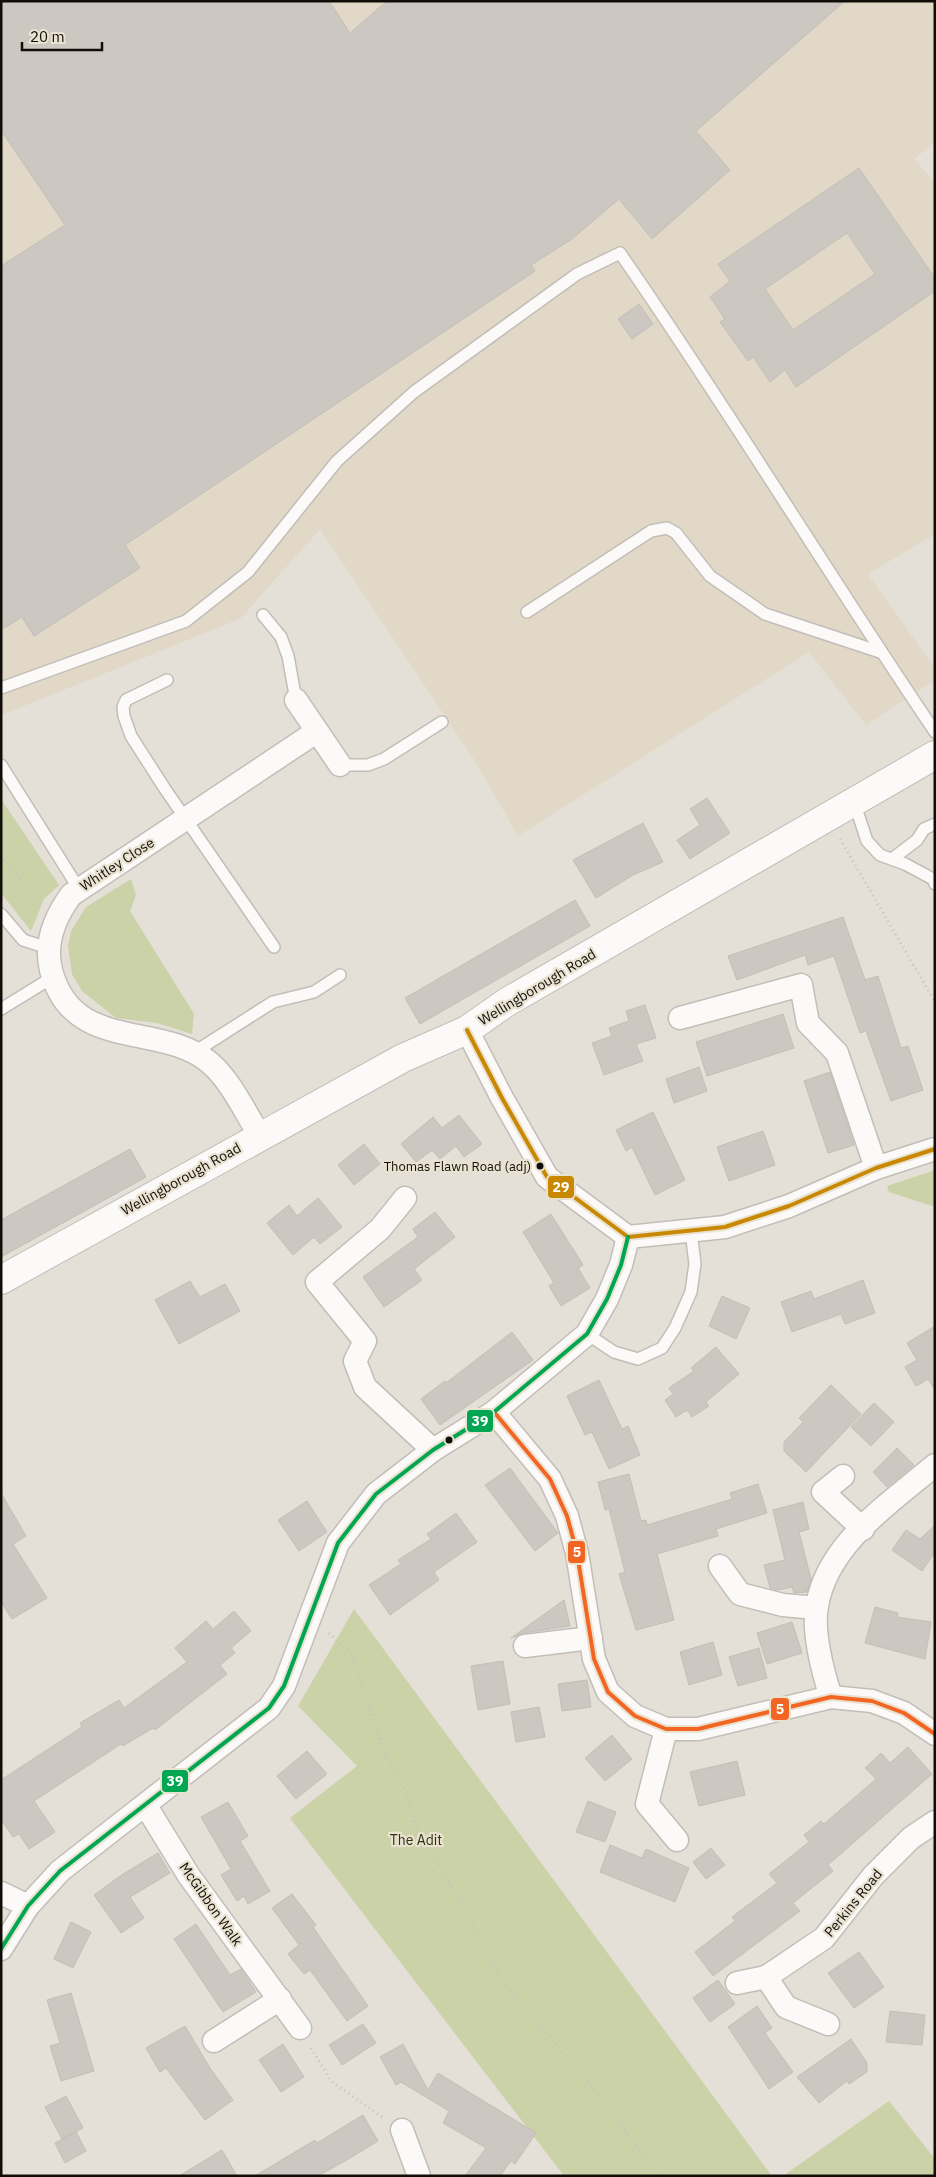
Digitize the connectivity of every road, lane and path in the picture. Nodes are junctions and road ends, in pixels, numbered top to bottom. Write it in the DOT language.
graph roads {
  1 [pos="527,612"];
  2 [pos="263,615"];
  3 [pos="880,652"];
  4 [pos="168,680"];
  5 [pos="1,688"];
  6 [pos="296,700"];
  7 [pos="442,722"];
  8 [pos="316,732"];
  9 [pos="935,732"];
  10 [pos="935,754"];
  11 [pos="1,765"];
  12 [pos="340,765"];
  13 [pos="854,800"];
  14 [pos="827,817"];
  15 [pos="186,819"];
  16 [pos="935,824"];
  17 [pos="1,855"];
  18 [pos="892,859"];
  19 [pos="935,884"];
  20 [pos="79,889"];
  21 [pos="1,914"];
  22 [pos="54,924"];
  23 [pos="274,947"];
  24 [pos="48,948"];
  25 [pos="340,976"];
  26 [pos="53,977"];
  27 [pos="935,1002"];
  28 [pos="1,1009"];
  29 [pos="680,1018"];
  30 [pos="467,1030"];
  31 [pos="193,1053"];
  32 [pos="260,1136"];
  33 [pos="935,1149"];
  34 [pos="876,1168"];
  35 [pos="405,1198"];
  36 [pos="691,1232"];
  37 [pos="628,1237"];
  38 [pos="1,1280"];
  39 [pos="587,1334"];
  40 [pos="494,1412"];
  41 [pos="433,1450"];
  42 [pos="935,1465"];
  43 [pos="843,1476"];
  44 [pos="863,1529"];
  45 [pos="720,1566"];
  46 [pos="816,1608"];
  47 [pos="311,1614"];
  48 [pos="592,1638"];
  49 [pos="525,1646"];
  50 [pos="831,1697"];
  51 [pos="666,1729"];
  52 [pos="935,1734"];
  53 [pos="146,1806"];
  54 [pos="935,1822"];
  55 [pos="677,1840"];
  56 [pos="1,1893"];
  57 [pos="28,1906"];
  58 [pos="1,1949"];
  59 [pos="766,1978"];
  60 [pos="737,1983"];
  61 [pos="280,1999"];
  62 [pos="828,2024"];
  63 [pos="300,2028"];
  64 [pos="214,2041"];
  65 [pos="402,2130"];
  66 [pos="419,2176"];
  67 [pos="658,2176"];
  1 -- 3 [label="lane"];
  2 -- 6 [label="lane"];
  3 -- 5 [label="lane"];
  3 -- 9 [label="lane"];
  4 -- 15 [label="lane"];
  6 -- 8 [label="street"];
  7 -- 12 [label="lane"];
  8 -- 12 [label="street"];
  8 -- 15 [label="street, Whitley Close"];
  10 -- 13 [label="main road, Wellingborough Road"];
  11 -- 20 [label="lane"];
  13 -- 14 [label="main road, Wellingborough Road"];
  13 -- 18 [label="lane"];
  14 -- 27 [label="path"];
  14 -- 30 [label="main road, Wellingborough Road"];
  15 -- 20 [label="street, Whitley Close"];
  15 -- 23 [label="lane"];
  16 -- 18 [label="lane"];
  17 -- 22 [label="path"];
  18 -- 19 [label="lane"];
  20 -- 22 [label="street, Whitley Close"];
  21 -- 24 [label="lane"];
  22 -- 24 [label="street, Whitley Close"];
  24 -- 26 [label="street, Whitley Close"];
  25 -- 31 [label="lane"];
  26 -- 28 [label="lane"];
  26 -- 31 [label="street, Whitley Close"];
  29 -- 34 [label="street"];
  30 -- 32 [label="main road, Wellingborough Road"];
  30 -- 37 [label="street"];
  31 -- 32 [label="street, Whitley Close"];
  32 -- 38 [label="main road, Wellingborough Road"];
  33 -- 34 [label="street"];
  34 -- 36 [label="street"];
  35 -- 41 [label="street"];
  36 -- 37 [label="street"];
  36 -- 39 [label="lane"];
  37 -- 39 [label="street"];
  39 -- 40 [label="street"];
  40 -- 41 [label="street"];
  40 -- 48 [label="street"];
  41 -- 47 [label="street"];
  42 -- 44 [label="street"];
  43 -- 44 [label="street"];
  44 -- 46 [label="street"];
  45 -- 46 [label="street"];
  46 -- 50 [label="street"];
  47 -- 53 [label="street"];
  47 -- 67 [label="path"];
  48 -- 49 [label="street"];
  48 -- 51 [label="street"];
  50 -- 51 [label="street"];
  50 -- 52 [label="street"];
  51 -- 55 [label="street"];
  53 -- 57 [label="street"];
  53 -- 61 [label="street, McGibbon Walk"];
  54 -- 59 [label="street, Perkins Road"];
  56 -- 57 [label="street"];
  57 -- 58 [label="street"];
  59 -- 60 [label="street, Perkins Road"];
  59 -- 62 [label="street"];
  61 -- 63 [label="street, McGibbon Walk"];
  61 -- 64 [label="street"];
  63 -- 65 [label="path"];
  65 -- 66 [label="street"];
}
